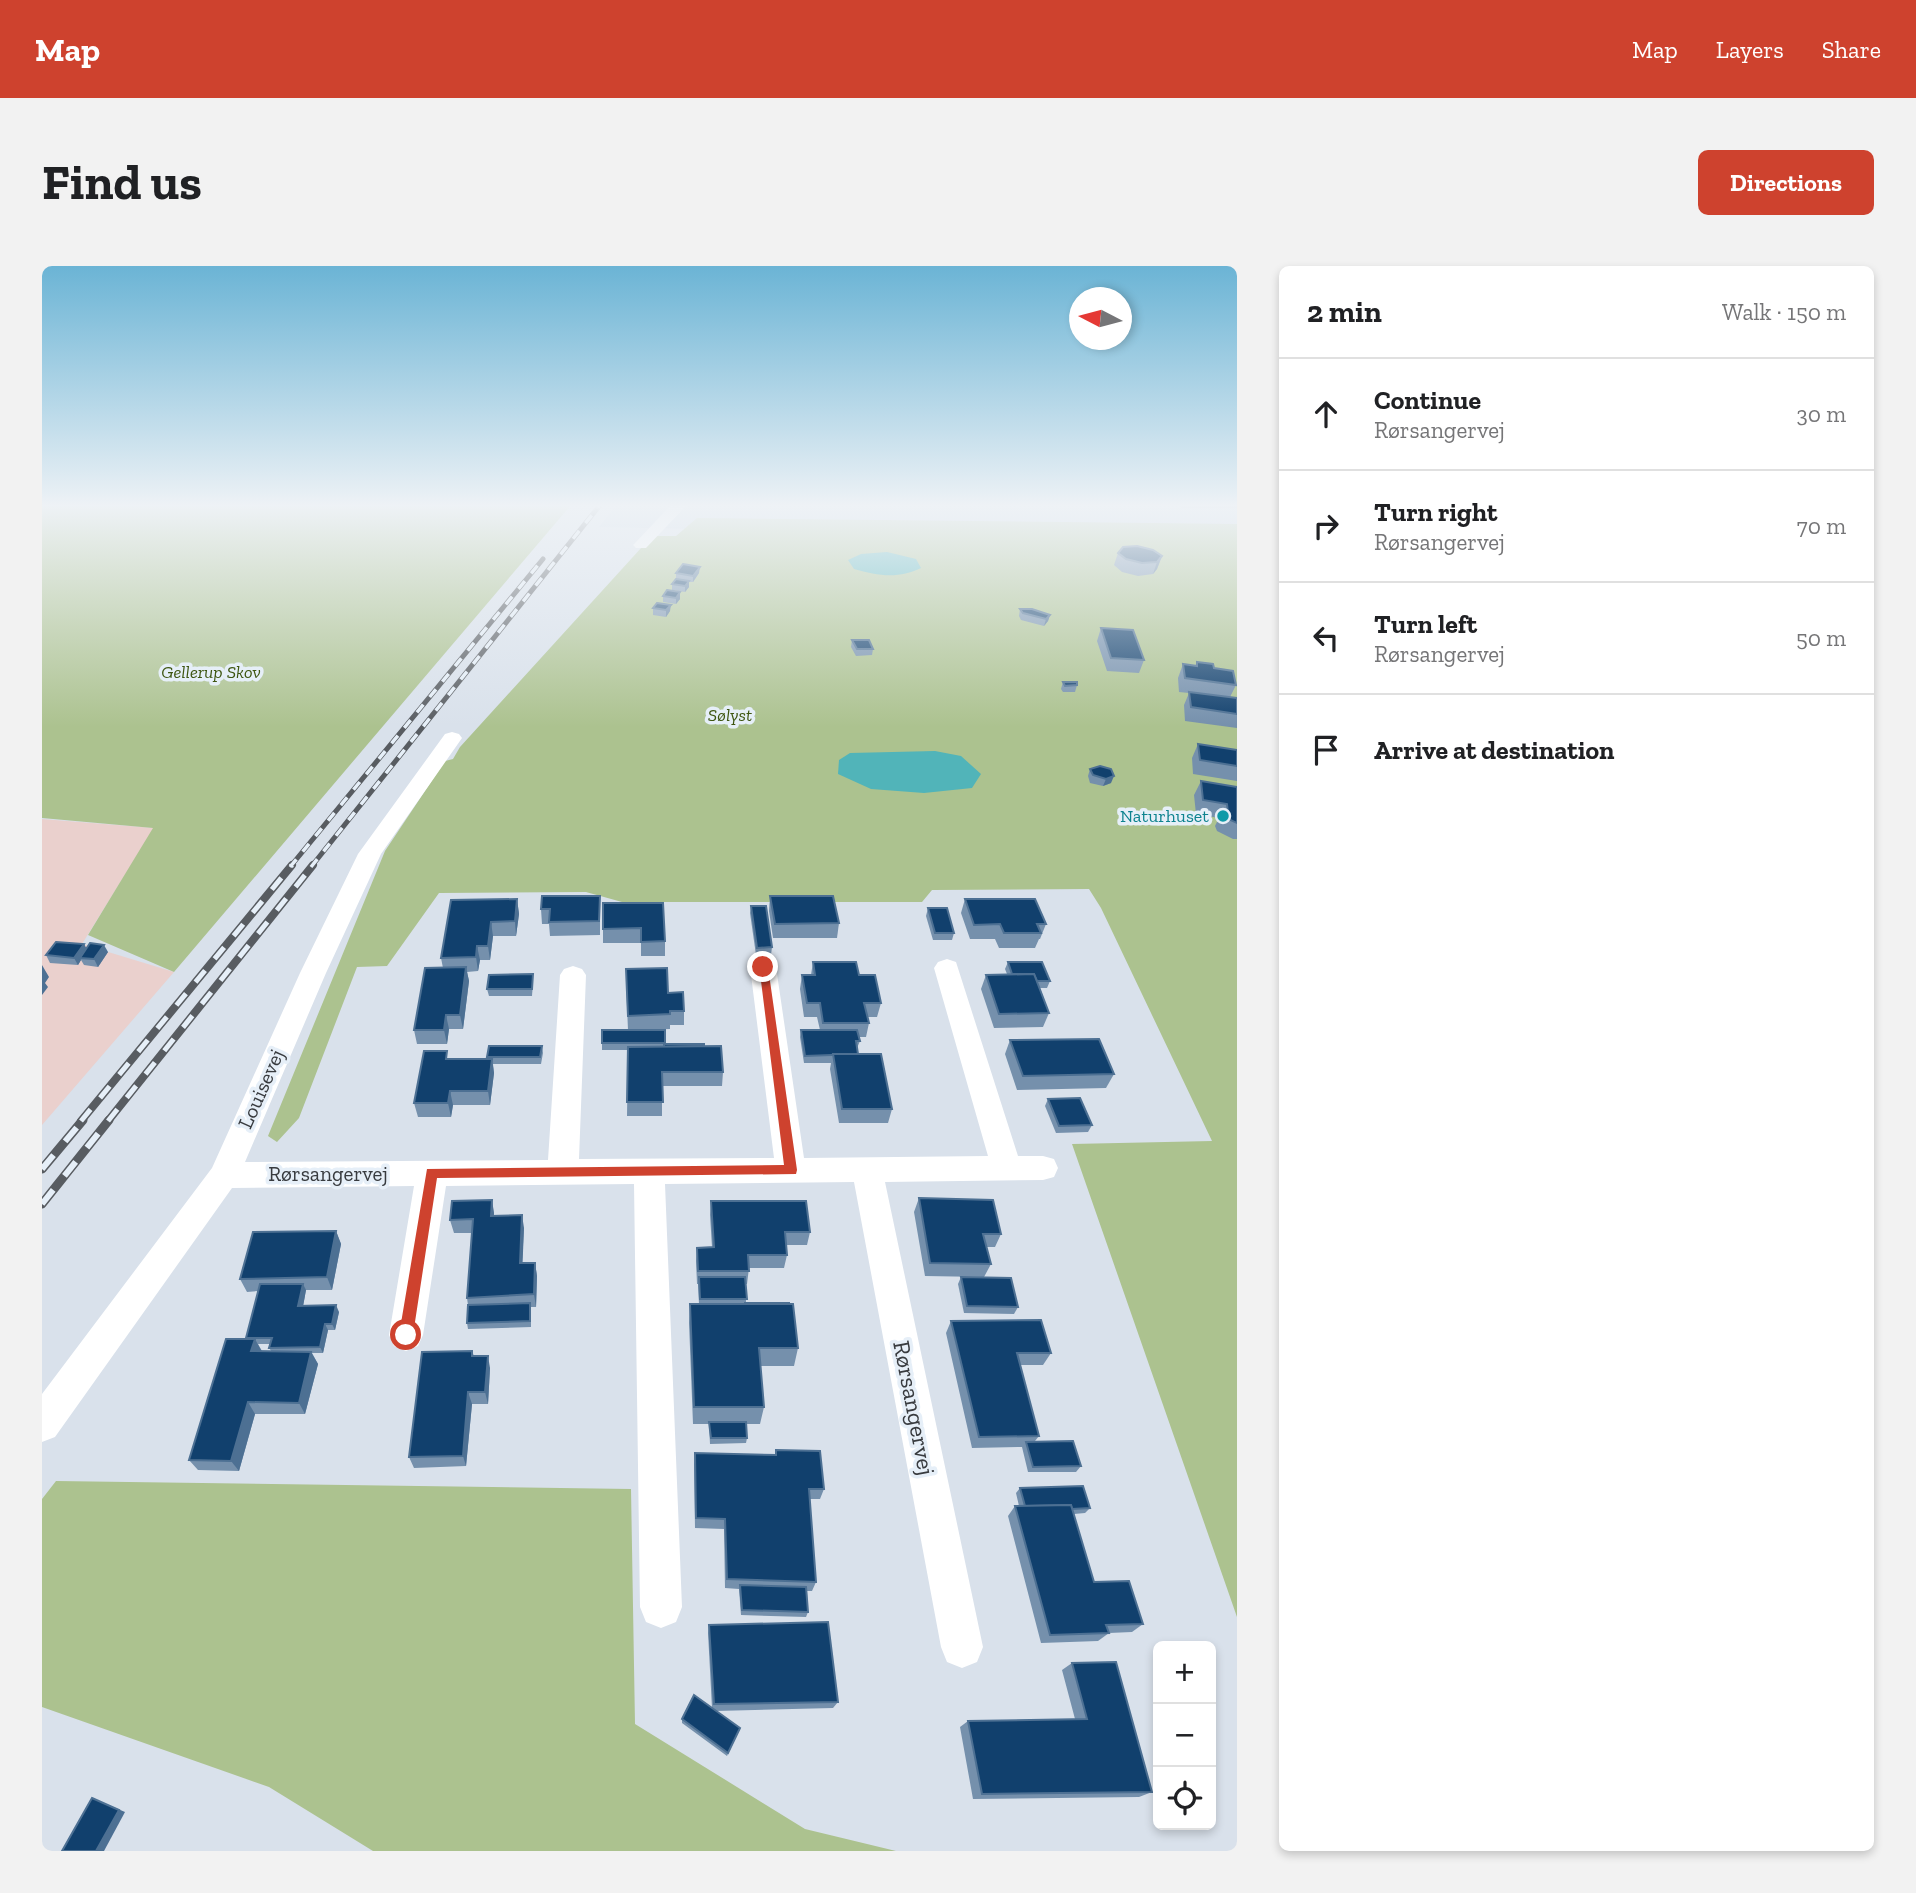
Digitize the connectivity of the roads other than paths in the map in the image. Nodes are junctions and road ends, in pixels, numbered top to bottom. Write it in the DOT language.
graph roads {
  1 [pos="452,738"];
  2 [pos="763,967"];
  3 [pos="947,968"];
  4 [pos="573,975"];
  5 [pos="1043,1168"];
  6 [pos="1007,1169"];
  7 [pos="791,1170"];
  8 [pos="867,1170"];
  9 [pos="649,1171"];
  10 [pos="563,1172"];
  11 [pos="432,1173"];
  12 [pos="224,1175"];
  13 [pos="406,1335"];
  14 [pos="42,1424"];
  15 [pos="661,1607"];
  16 [pos="962,1647"];
  1 -- 12 [label="street, Louisevej"];
  2 -- 7 [label="street"];
  3 -- 6 [label="street"];
  4 -- 10 [label="street"];
  5 -- 6 [label="street, Rørsangervej"];
  6 -- 8 [label="street, Rørsangervej"];
  7 -- 8 [label="street, Rørsangervej"];
  7 -- 9 [label="street, Rørsangervej"];
  8 -- 16 [label="street, Rørsangervej"];
  9 -- 10 [label="street, Rørsangervej"];
  9 -- 15 [label="street"];
  10 -- 11 [label="street, Rørsangervej"];
  11 -- 12 [label="street, Rørsangervej"];
  11 -- 13 [label="street"];
  12 -- 14 [label="street, Louisevej"];
}
